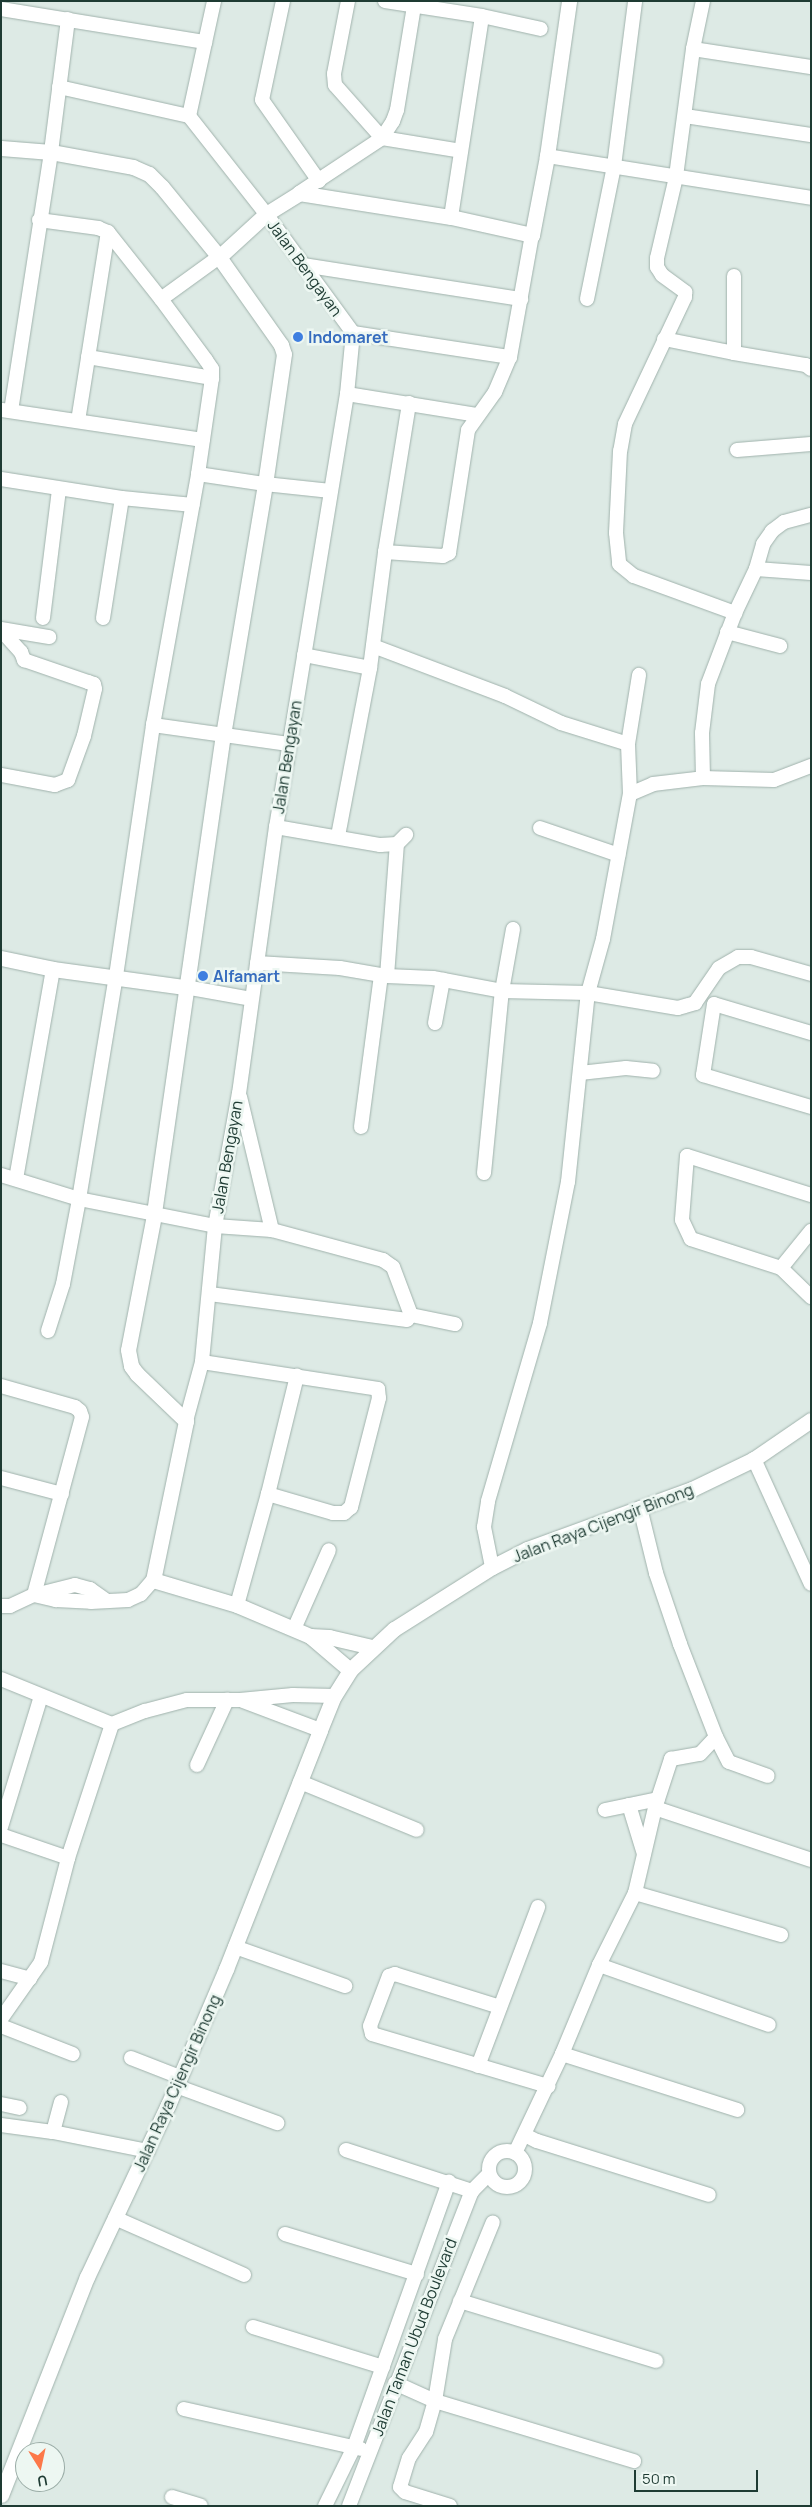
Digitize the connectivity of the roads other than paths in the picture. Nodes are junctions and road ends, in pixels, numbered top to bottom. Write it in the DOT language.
graph roads {
  1 [pos="3,1"];
  2 [pos="214,1"];
  3 [pos="283,1"];
  4 [pos="348,1"];
  5 [pos="385,1"];
  6 [pos="569,1"];
  7 [pos="635,1"];
  8 [pos="703,1"];
  9 [pos="414,6"];
  10 [pos="1,10"];
  11 [pos="482,16"];
  12 [pos="68,20"];
  13 [pos="541,28"];
  14 [pos="205,42"];
  15 [pos="693,49"];
  16 [pos="811,67"];
  17 [pos="59,87"];
  18 [pos="189,116"];
  19 [pos="685,116"];
  20 [pos="811,135"];
  21 [pos="382,138"];
  22 [pos="1,148"];
  23 [pos="461,151"];
  24 [pos="51,152"];
  25 [pos="547,156"];
  26 [pos="614,166"];
  27 [pos="676,177"];
  28 [pos="319,181"];
  29 [pos="298,193"];
  30 [pos="811,198"];
  31 [pos="266,214"];
  32 [pos="451,217"];
  33 [pos="39,220"];
  34 [pos="108,232"];
  35 [pos="532,235"];
  36 [pos="219,257"];
  37 [pos="303,265"];
  38 [pos="734,276"];
  39 [pos="587,298"];
  40 [pos="161,299"];
  41 [pos="521,299"];
  42 [pos="353,333"];
  43 [pos="664,340"];
  44 [pos="734,352"];
  45 [pos="88,357"];
  46 [pos="510,357"];
  47 [pos="811,369"];
  48 [pos="212,378"];
  49 [pos="347,394"];
  50 [pos="409,403"];
  51 [pos="6,410"];
  52 [pos="476,415"];
  53 [pos="78,421"];
  54 [pos="203,440"];
  55 [pos="811,444"];
  56 [pos="737,450"];
  57 [pos="198,474"];
  58 [pos="1,480"];
  59 [pos="265,484"];
  60 [pos="59,489"];
  61 [pos="331,491"];
  62 [pos="122,498"];
  63 [pos="193,505"];
  64 [pos="811,515"];
  65 [pos="384,552"];
  66 [pos="756,569"];
  67 [pos="811,573"];
  68 [pos="735,613"];
  69 [pos="43,618"];
  70 [pos="103,618"];
  71 [pos="1,630"];
  72 [pos="727,632"];
  73 [pos="49,636"];
  74 [pos="373,646"];
  75 [pos="780,646"];
  76 [pos="304,655"];
  77 [pos="370,668"];
  78 [pos="639,675"];
  79 [pos="153,725"];
  80 [pos="223,734"];
  81 [pos="289,744"];
  82 [pos="628,744"];
  83 [pos="811,766"];
  84 [pos="1,775"];
  85 [pos="703,778"];
  86 [pos="630,794"];
  87 [pos="276,827"];
  88 [pos="540,828"];
  89 [pos="338,836"];
  90 [pos="619,855"];
  91 [pos="513,930"];
  92 [pos="1,958"];
  93 [pos="256,963"];
  94 [pos="53,969"];
  95 [pos="811,974"];
  96 [pos="384,975"];
  97 [pos="116,976"];
  98 [pos="443,980"];
  99 [pos="185,987"];
  100 [pos="502,991"];
  101 [pos="588,993"];
  102 [pos="251,999"];
  103 [pos="435,1023"];
  104 [pos="811,1033"];
  105 [pos="653,1071"];
  106 [pos="580,1073"];
  107 [pos="239,1093"];
  108 [pos="811,1107"];
  109 [pos="361,1127"];
  110 [pos="484,1173"];
  111 [pos="1,1175"];
  112 [pos="16,1179"];
  113 [pos="811,1195"];
  114 [pos="79,1199"];
  115 [pos="154,1215"];
  116 [pos="215,1226"];
  117 [pos="272,1230"];
  118 [pos="811,1230"];
  119 [pos="780,1268"];
  120 [pos="210,1294"];
  121 [pos="811,1297"];
  122 [pos="411,1315"];
  123 [pos="455,1324"];
  124 [pos="48,1331"];
  125 [pos="202,1362"];
  126 [pos="297,1376"];
  127 [pos="1,1386"];
  128 [pos="811,1420"];
  129 [pos="186,1421"];
  130 [pos="754,1459"];
  131 [pos="1,1478"];
  132 [pos="62,1494"];
  133 [pos="268,1494"];
  134 [pos="640,1508"];
  135 [pos="329,1550"];
  136 [pos="492,1568"];
  137 [pos="153,1580"];
  138 [pos="811,1584"];
  139 [pos="34,1595"];
  140 [pos="237,1605"];
  141 [pos="1,1606"];
  142 [pos="294,1629"];
  143 [pos="310,1636"];
  144 [pos="372,1647"];
  145 [pos="350,1670"];
  146 [pos="1,1679"];
  147 [pos="41,1696"];
  148 [pos="334,1696"];
  149 [pos="234,1700"];
  150 [pos="112,1724"];
  151 [pos="320,1730"];
  152 [pos="716,1737"];
  153 [pos="700,1754"];
  154 [pos="728,1762"];
  155 [pos="197,1765"];
  156 [pos="768,1776"];
  157 [pos="300,1782"];
  158 [pos="656,1803"];
  159 [pos="629,1805"];
  160 [pos="605,1810"];
  161 [pos="1,1827"];
  162 [pos="417,1830"];
  163 [pos="1,1835"];
  164 [pos="644,1855"];
  165 [pos="68,1858"];
  166 [pos="811,1860"];
  167 [pos="635,1893"];
  168 [pos="538,1907"];
  169 [pos="782,1935"];
  170 [pos="235,1947"];
  171 [pos="599,1965"];
  172 [pos="1,1971"];
  173 [pos="30,1979"];
  174 [pos="345,1986"];
  175 [pos="500,2007"];
  176 [pos="1,2019"];
  177 [pos="769,2025"];
  178 [pos="1,2026"];
  179 [pos="73,2054"];
  180 [pos="562,2054"];
  181 [pos="131,2058"];
  182 [pos="478,2066"];
  183 [pos="178,2082"];
  184 [pos="548,2086"];
  185 [pos="61,2102"];
  186 [pos="1,2104"];
  187 [pos="20,2108"];
  188 [pos="737,2110"];
  189 [pos="277,2123"];
  190 [pos="1,2126"];
  191 [pos="53,2132"];
  192 [pos="525,2135"];
  193 [pos="346,2150"];
  194 [pos="148,2151"];
  195 [pos="515,2153"];
  196 [pos="490,2174"];
  197 [pos="449,2182"];
  198 [pos="472,2190"];
  199 [pos="709,2195"];
  200 [pos="115,2218"];
  201 [pos="493,2222"];
  202 [pos="286,2234"];
  203 [pos="417,2274"];
  204 [pos="244,2275"];
  205 [pos="460,2301"];
  206 [pos="253,2326"];
  207 [pos="656,2362"];
  208 [pos="383,2367"];
  209 [pos="395,2383"];
  210 [pos="435,2401"];
  211 [pos="184,2409"];
  212 [pos="354,2447"];
  213 [pos="369,2452"];
  214 [pos="634,2461"];
  215 [pos="1,2495"];
  216 [pos="172,2497"];
  217 [pos="201,2506"];
  218 [pos="325,2506"];
  219 [pos="349,2506"];
  220 [pos="450,2506"];
  1 -- 10 [label="street"];
  2 -- 14 [label="street"];
  3 -- 28 [label="street"];
  4 -- 21 [label="street"];
  5 -- 9 [label="street"];
  6 -- 25 [label="street"];
  7 -- 26 [label="street"];
  8 -- 15 [label="street"];
  9 -- 11 [label="street"];
  9 -- 21 [label="street"];
  10 -- 12 [label="street"];
  11 -- 13 [label="street"];
  11 -- 23 [label="street"];
  12 -- 14 [label="street"];
  12 -- 17 [label="street"];
  14 -- 18 [label="street"];
  15 -- 16 [label="street"];
  15 -- 19 [label="street"];
  17 -- 18 [label="street"];
  17 -- 24 [label="street"];
  18 -- 31 [label="street, Jalan Bengayan"];
  19 -- 20 [label="street"];
  19 -- 27 [label="street"];
  21 -- 23 [label="street"];
  21 -- 28 [label="street"];
  22 -- 24 [label="street"];
  23 -- 32 [label="street"];
  24 -- 33 [label="street"];
  24 -- 36 [label="street"];
  25 -- 26 [label="street"];
  25 -- 35 [label="street"];
  26 -- 27 [label="street"];
  26 -- 39 [label="street"];
  27 -- 30 [label="street"];
  27 -- 43 [label="street"];
  28 -- 29 [label="street"];
  29 -- 31 [label="street"];
  29 -- 32 [label="street"];
  31 -- 36 [label="street"];
  31 -- 37 [label="street, Jalan Bengayan"];
  32 -- 35 [label="street"];
  33 -- 34 [label="street"];
  33 -- 51 [label="street"];
  34 -- 40 [label="street"];
  34 -- 45 [label="street"];
  35 -- 41 [label="street"];
  36 -- 40 [label="street"];
  36 -- 59 [label="street"];
  37 -- 41 [label="street"];
  37 -- 42 [label="street, Jalan Bengayan"];
  38 -- 44 [label="street"];
  40 -- 48 [label="street"];
  41 -- 46 [label="street"];
  42 -- 46 [label="street"];
  42 -- 49 [label="street, Jalan Bengayan"];
  43 -- 44 [label="street"];
  43 -- 68 [label="street"];
  44 -- 47 [label="street"];
  45 -- 48 [label="street"];
  45 -- 53 [label="street"];
  46 -- 52 [label="street"];
  48 -- 54 [label="street"];
  49 -- 50 [label="street"];
  49 -- 61 [label="street, Jalan Bengayan"];
  50 -- 52 [label="street"];
  50 -- 65 [label="street"];
  51 -- 53 [label="street"];
  52 -- 65 [label="street"];
  53 -- 54 [label="street"];
  54 -- 57 [label="street"];
  55 -- 56 [label="street"];
  57 -- 59 [label="street"];
  57 -- 63 [label="street"];
  58 -- 60 [label="street"];
  59 -- 61 [label="street"];
  59 -- 80 [label="street"];
  60 -- 62 [label="street"];
  60 -- 69 [label="street"];
  61 -- 76 [label="street, Jalan Bengayan"];
  62 -- 63 [label="street"];
  62 -- 70 [label="street"];
  63 -- 79 [label="street"];
  64 -- 66 [label="street"];
  65 -- 74 [label="street"];
  66 -- 67 [label="street"];
  66 -- 68 [label="street"];
  68 -- 72 [label="street"];
  71 -- 73 [label="street"];
  71 -- 84 [label="street"];
  72 -- 75 [label="street"];
  72 -- 85 [label="street"];
  74 -- 77 [label="street"];
  74 -- 82 [label="street"];
  76 -- 77 [label="street"];
  76 -- 81 [label="street, Jalan Bengayan"];
  77 -- 89 [label="street"];
  78 -- 82 [label="street"];
  79 -- 80 [label="street"];
  79 -- 97 [label="street"];
  80 -- 81 [label="street"];
  80 -- 99 [label="street"];
  81 -- 87 [label="street, Jalan Bengayan"];
  82 -- 86 [label="street"];
  83 -- 85 [label="street"];
  85 -- 86 [label="street"];
  86 -- 90 [label="street"];
  87 -- 89 [label="street"];
  87 -- 93 [label="street, Jalan Bengayan"];
  88 -- 90 [label="street"];
  89 -- 96 [label="street"];
  90 -- 101 [label="street"];
  91 -- 100 [label="street"];
  92 -- 94 [label="street"];
  93 -- 96 [label="street"];
  93 -- 102 [label="street, Jalan Bengayan"];
  94 -- 97 [label="street"];
  94 -- 112 [label="street"];
  95 -- 101 [label="street"];
  96 -- 98 [label="street"];
  96 -- 109 [label="street"];
  97 -- 99 [label="street"];
  97 -- 114 [label="street"];
  98 -- 100 [label="street"];
  98 -- 103 [label="street"];
  99 -- 102 [label="street"];
  99 -- 115 [label="street"];
  100 -- 101 [label="street"];
  100 -- 110 [label="street"];
  101 -- 106 [label="street"];
  102 -- 107 [label="street, Jalan Bengayan"];
  104 -- 108 [label="street"];
  105 -- 106 [label="street"];
  106 -- 136 [label="street"];
  107 -- 116 [label="street, Jalan Bengayan"];
  107 -- 117 [label="street"];
  111 -- 112 [label="street"];
  112 -- 114 [label="street"];
  113 -- 119 [label="street"];
  114 -- 115 [label="street"];
  114 -- 124 [label="street"];
  115 -- 116 [label="street"];
  115 -- 129 [label="street"];
  116 -- 117 [label="street"];
  116 -- 120 [label="street, Jalan Bengayan"];
  117 -- 122 [label="street"];
  118 -- 119 [label="street"];
  119 -- 121 [label="street"];
  120 -- 122 [label="street"];
  120 -- 125 [label="street, Jalan Bengayan"];
  122 -- 123 [label="street"];
  125 -- 126 [label="street"];
  125 -- 129 [label="street, Jalan Bengayan"];
  126 -- 133 [label="street"];
  126 -- 133 [label="street"];
  127 -- 132 [label="street"];
  128 -- 130 [label="street, Jalan Raya Cijengir Binong"];
  129 -- 137 [label="street, Jalan Bengayan"];
  130 -- 134 [label="street, Jalan Raya Cijengir Binong"];
  130 -- 138 [label="street"];
  131 -- 132 [label="street"];
  132 -- 139 [label="street"];
  133 -- 140 [label="street"];
  134 -- 136 [label="street, Jalan Raya Cijengir Binong"];
  134 -- 152 [label="street"];
  135 -- 142 [label="street"];
  136 -- 144 [label="street, Jalan Raya Cijengir Binong"];
  137 -- 139 [label="street"];
  137 -- 140 [label="street"];
  139 -- 141 [label="street"];
  140 -- 142 [label="street"];
  142 -- 143 [label="street"];
  143 -- 144 [label="street"];
  143 -- 145 [label="street"];
  144 -- 145 [label="street, Jalan Raya Cijengir Binong"];
  145 -- 148 [label="street, Jalan Raya Cijengir Binong"];
  146 -- 147 [label="street"];
  147 -- 150 [label="street"];
  147 -- 161 [label="street"];
  148 -- 149 [label="street"];
  148 -- 151 [label="street, Jalan Raya Cijengir Binong"];
  149 -- 150 [label="street"];
  149 -- 151 [label="street"];
  149 -- 155 [label="street"];
  150 -- 165 [label="street"];
  151 -- 157 [label="street, Jalan Raya Cijengir Binong"];
  152 -- 153 [label="street"];
  152 -- 154 [label="street"];
  153 -- 154 [label="street"];
  153 -- 158 [label="street"];
  154 -- 156 [label="street"];
  157 -- 162 [label="street"];
  157 -- 170 [label="street, Jalan Raya Cijengir Binong"];
  158 -- 159 [label="street"];
  158 -- 164 [label="street"];
  158 -- 166 [label="street"];
  159 -- 160 [label="street"];
  159 -- 164 [label="street"];
  163 -- 165 [label="street"];
  164 -- 167 [label="street"];
  165 -- 173 [label="street"];
  167 -- 169 [label="street"];
  167 -- 171 [label="street"];
  168 -- 175 [label="street"];
  170 -- 174 [label="street"];
  170 -- 183 [label="street, Jalan Raya Cijengir Binong"];
  171 -- 177 [label="street"];
  171 -- 180 [label="street"];
  172 -- 173 [label="street"];
  173 -- 176 [label="street"];
  175 -- 182 [label="street"];
  175 -- 182 [label="street"];
  178 -- 179 [label="street"];
  180 -- 184 [label="street"];
  180 -- 188 [label="street"];
  181 -- 183 [label="street"];
  182 -- 184 [label="street"];
  183 -- 189 [label="street"];
  183 -- 194 [label="street, Jalan Raya Cijengir Binong"];
  184 -- 192 [label="street"];
  185 -- 191 [label="street"];
  186 -- 187 [label="street"];
  190 -- 191 [label="street"];
  191 -- 194 [label="street"];
  192 -- 195 [label="street"];
  192 -- 199 [label="street"];
  193 -- 197 [label="street"];
  194 -- 200 [label="street, Jalan Raya Cijengir Binong"];
  195 -- 196 [label="street"];
  195 -- 196 [label="street"];
  196 -- 198 [label="street, Jalan Taman Ubud Boulevard"];
  197 -- 198 [label="street"];
  197 -- 203 [label="street"];
  198 -- 209 [label="street, Jalan Taman Ubud Boulevard"];
  200 -- 204 [label="street"];
  200 -- 215 [label="street, Jalan Raya Cijengir Binong"];
  201 -- 205 [label="street"];
  202 -- 203 [label="street"];
  203 -- 208 [label="street"];
  205 -- 207 [label="street"];
  205 -- 210 [label="street"];
  206 -- 208 [label="street"];
  208 -- 212 [label="street"];
  209 -- 210 [label="street"];
  209 -- 213 [label="street, Jalan Taman Ubud Boulevard"];
  210 -- 214 [label="street"];
  210 -- 220 [label="street"];
  211 -- 212 [label="street"];
  212 -- 213 [label="street"];
  212 -- 218 [label="street"];
  213 -- 219 [label="street, Jalan Taman Ubud Boulevard"];
  216 -- 217 [label="street"];
}
